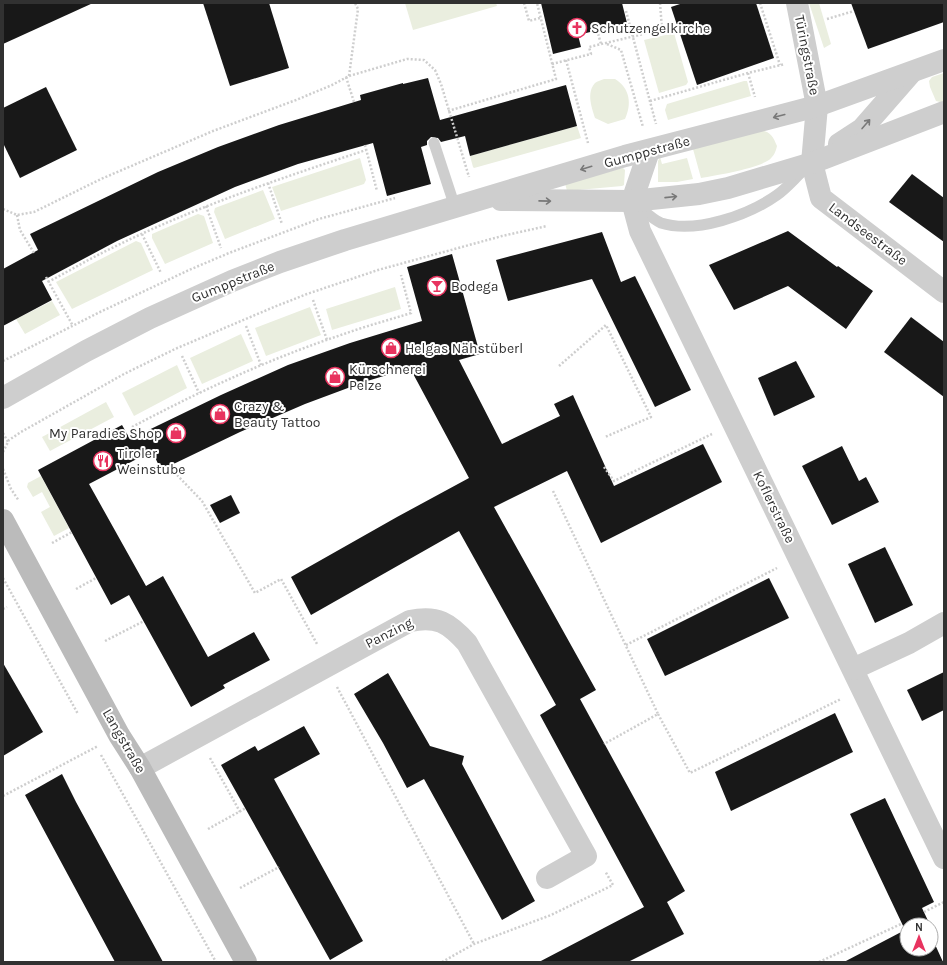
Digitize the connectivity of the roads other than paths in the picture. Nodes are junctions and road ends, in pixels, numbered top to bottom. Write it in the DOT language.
graph roads {
  1 [pos="797,3"];
  2 [pos="944,60"];
  3 [pos="911,73"];
  4 [pos="817,106"];
  5 [pos="944,112"];
  6 [pos="434,143"];
  7 [pos="649,151"];
  8 [pos="812,163"];
  9 [pos="478,200"];
  10 [pos="632,201"];
  11 [pos="455,207"];
  12 [pos="944,292"];
  13 [pos="3,398"];
  14 [pos="3,520"];
  15 [pos="944,623"];
  16 [pos="853,669"];
  17 [pos="140,768"];
  18 [pos="944,858"];
  19 [pos="546,878"];
  20 [pos="246,962"];
  1 -- 4 [label="street, Türingstraße"];
  2 -- 3 [label="street, Gumppstraße"];
  3 -- 4 [label="street, Gumppstraße"];
  8 -- 3 [label="street, Gumppstraße, one-way"];
  4 -- 7 [label="street, Gumppstraße, one-way"];
  4 -- 8 [label="street"];
  5 -- 8 [label="street, Gumppstraße"];
  6 -- 11 [label="lane"];
  7 -- 9 [label="street, Gumppstraße, one-way"];
  7 -- 10 [label="street"];
  10 -- 8 [label="street, Gumppstraße, one-way"];
  8 -- 10 [label="lane"];
  8 -- 12 [label="street, Landseestraße"];
  9 -- 10 [label="street, Gumppstraße, one-way"];
  9 -- 11 [label="street, Gumppstraße"];
  10 -- 16 [label="street, Koflerstraße"];
  11 -- 13 [label="street, Gumppstraße"];
  14 -- 17 [label="street, Langstraße"];
  15 -- 16 [label="street"];
  16 -- 18 [label="street, Koflerstraße"];
  17 -- 19 [label="street, Panzing"];
  17 -- 20 [label="street, Langstraße"];
}
